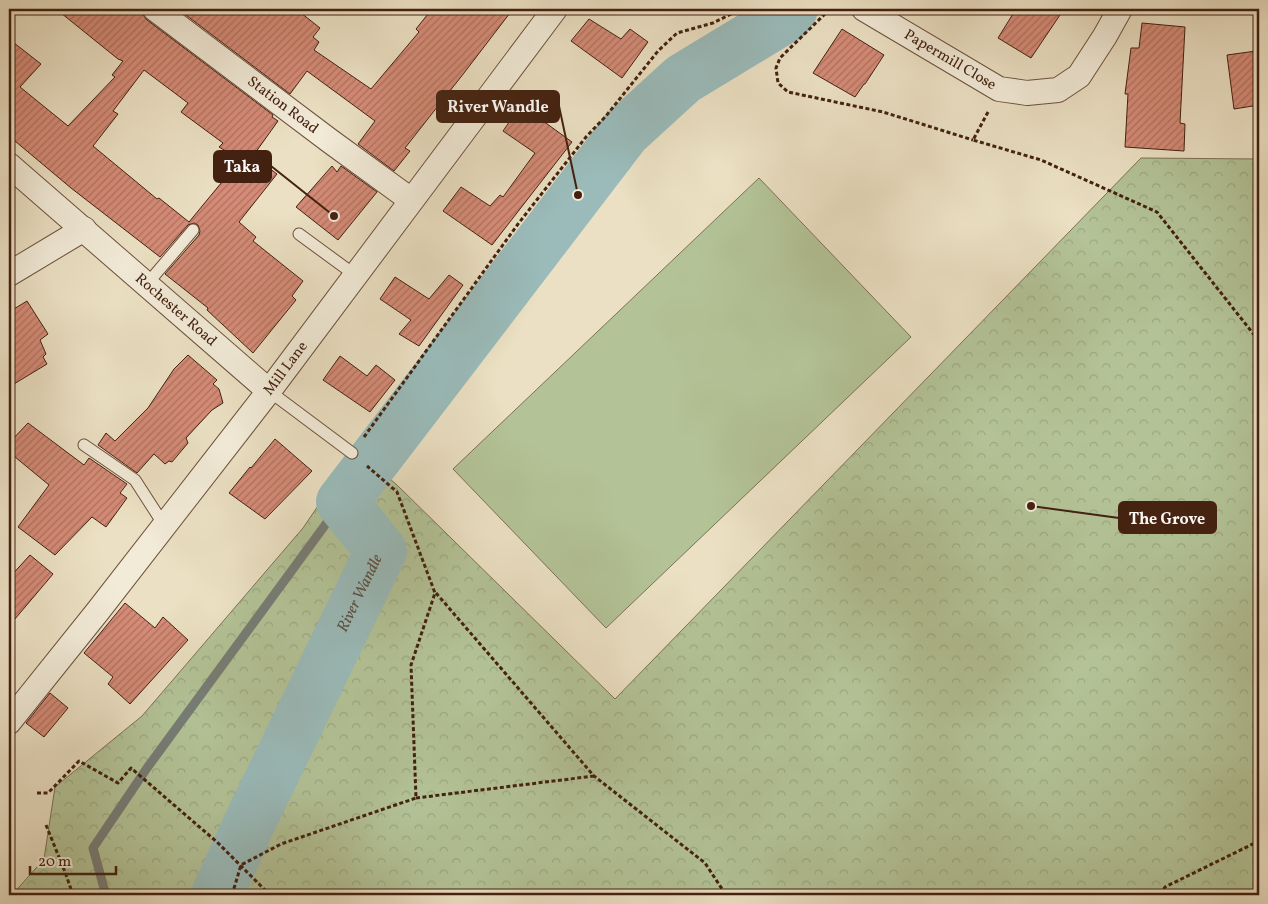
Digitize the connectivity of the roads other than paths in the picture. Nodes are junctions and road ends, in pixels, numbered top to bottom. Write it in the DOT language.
graph roads {
  1 [pos="155,9"];
  2 [pos="555,9"];
  3 [pos="864,9"];
  4 [pos="1120,9"];
  5 [pos="9,165"];
  6 [pos="411,200"];
  7 [pos="84,229"];
  8 [pos="193,230"];
  9 [pos="299,234"];
  10 [pos="9,274"];
  11 [pos="355,275"];
  12 [pos="147,284"];
  13 [pos="269,391"];
  14 [pos="84,445"];
  15 [pos="352,453"];
  16 [pos="164,525"];
  17 [pos="9,722"];
  1 -- 6 [label="street, Station Road"];
  2 -- 6 [label="street, Mill Lane"];
  3 -- 4 [label="street, Papermill Close"];
  5 -- 7 [label="street, Rochester Road"];
  6 -- 11 [label="street, Mill Lane"];
  7 -- 10 [label="street"];
  7 -- 12 [label="street, Rochester Road"];
  8 -- 12 [label="lane"];
  9 -- 11 [label="lane"];
  11 -- 13 [label="street, Mill Lane"];
  12 -- 13 [label="street, Rochester Road"];
  13 -- 15 [label="lane"];
  13 -- 16 [label="street, Mill Lane"];
  14 -- 16 [label="lane"];
  16 -- 17 [label="street, Mill Lane"];
}
